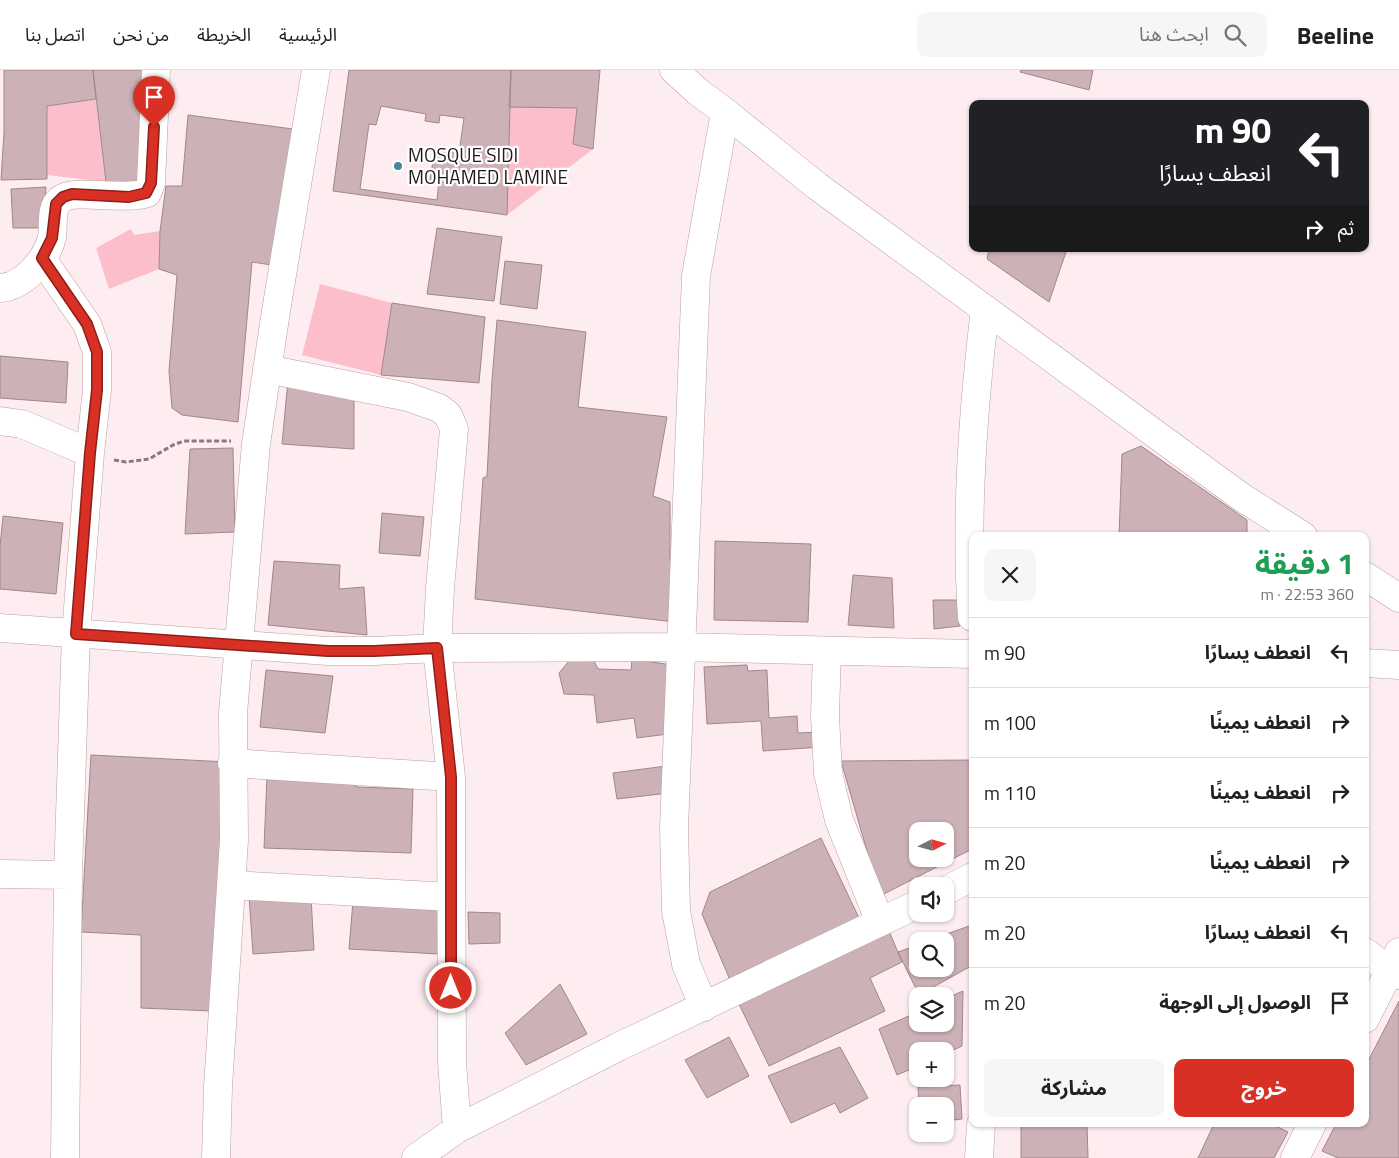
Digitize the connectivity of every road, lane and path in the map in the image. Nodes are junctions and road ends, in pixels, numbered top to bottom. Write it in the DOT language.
graph roads {
  1 [pos="156,70"];
  2 [pos="316,70"];
  3 [pos="674,70"];
  4 [pos="726,112"];
  5 [pos="42,258"];
  6 [pos="0,288"];
  7 [pos="985,309"];
  8 [pos="267,369"];
  9 [pos="0,421"];
  10 [pos="256,444"];
  11 [pos="90,453"];
  12 [pos="969,532"];
  13 [pos="1297,532"];
  14 [pos="1369,579"];
  15 [pos="1399,598"];
  16 [pos="0,628"];
  17 [pos="76,634"];
  18 [pos="238,645"];
  19 [pos="681,647"];
  20 [pos="437,648"];
  21 [pos="827,652"];
  22 [pos="969,654"];
  23 [pos="1369,663"];
  24 [pos="1399,665"];
  25 [pos="232,763"];
  26 [pos="451,777"];
  27 [pos="0,874"];
  28 [pos="68,875"];
  29 [pos="969,879"];
  30 [pos="231,885"];
  31 [pos="954,887"];
  32 [pos="451,897"];
  33 [pos="909,908"];
  34 [pos="880,922"];
  35 [pos="1369,954"];
  36 [pos="1396,966"];
  37 [pos="704,1007"];
  38 [pos="1369,1013"];
  39 [pos="981,1127"];
  40 [pos="1307,1127"];
  41 [pos="456,1129"];
  42 [pos="65,1158"];
  43 [pos="216,1158"];
  44 [pos="416,1158"];
  45 [pos="979,1158"];
  46 [pos="1296,1158"];
  1 -- 5 [label="street"];
  2 -- 8 [label="street"];
  3 -- 4 [label="street"];
  4 -- 7 [label="street"];
  4 -- 19 [label="street"];
  5 -- 6 [label="street"];
  5 -- 11 [label="street"];
  7 -- 12 [label="street"];
  7 -- 13 [label="street"];
  8 -- 10 [label="street"];
  8 -- 20 [label="street"];
  9 -- 11 [label="street"];
  10 -- 11 [label="path"];
  10 -- 18 [label="street"];
  11 -- 17 [label="street"];
  14 -- 15 [label="street"];
  16 -- 17 [label="street"];
  17 -- 18 [label="street"];
  17 -- 28 [label="street"];
  18 -- 20 [label="street"];
  18 -- 25 [label="street"];
  19 -- 20 [label="street"];
  19 -- 21 [label="street"];
  19 -- 37 [label="street"];
  20 -- 26 [label="street"];
  21 -- 22 [label="street"];
  21 -- 34 [label="street"];
  23 -- 24 [label="street"];
  25 -- 26 [label="street"];
  25 -- 30 [label="street"];
  26 -- 32 [label="street"];
  27 -- 28 [label="street"];
  28 -- 42 [label="street"];
  29 -- 31 [label="street"];
  30 -- 32 [label="street"];
  30 -- 43 [label="street"];
  32 -- 41 [label="street"];
  33 -- 34 [label="street"];
  34 -- 37 [label="street"];
  35 -- 36 [label="street"];
  36 -- 38 [label="street"];
  37 -- 41 [label="street"];
  39 -- 45 [label="street"];
  40 -- 46 [label="street"];
  41 -- 44 [label="street"];
}
